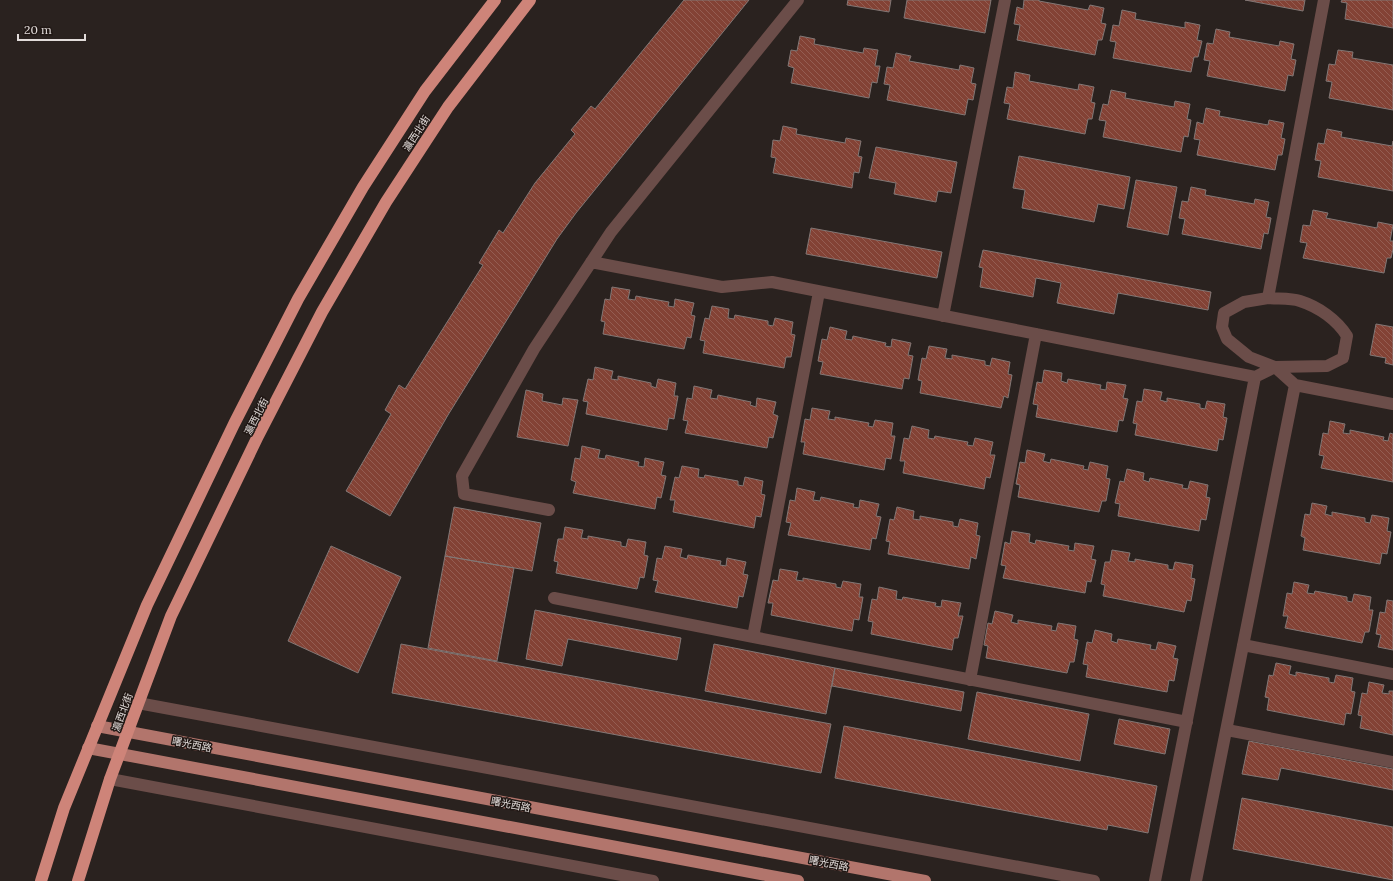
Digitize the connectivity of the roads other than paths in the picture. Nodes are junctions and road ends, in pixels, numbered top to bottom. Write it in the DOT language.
graph roads {
  1 [pos="495,0"];
  2 [pos="530,0"];
  3 [pos="798,0"];
  4 [pos="1005,0"];
  5 [pos="1324,0"];
  6 [pos="591,262"];
  7 [pos="819,292"];
  8 [pos="1268,298"];
  9 [pos="943,316"];
  10 [pos="1036,334"];
  11 [pos="1275,367"];
  12 [pos="1255,377"];
  13 [pos="1295,385"];
  14 [pos="1393,404"];
  15 [pos="549,510"];
  16 [pos="554,598"];
  17 [pos="753,637"];
  18 [pos="1243,645"];
  19 [pos="1393,674"];
  20 [pos="970,680"];
  21 [pos="138,703"];
  22 [pos="1187,722"];
  23 [pos="97,726"];
  24 [pos="1226,730"];
  25 [pos="127,732"];
  26 [pos="88,748"];
  27 [pos="119,754"];
  28 [pos="1393,762"];
  29 [pos="110,779"];
  30 [pos="41,881"];
  31 [pos="78,881"];
  32 [pos="653,881"];
  33 [pos="798,881"];
  34 [pos="925,881"];
  35 [pos="1094,881"];
  36 [pos="1155,881"];
  37 [pos="1196,881"];
  1 -- 23 [label="highway, 瀛西北街"];
  2 -- 21 [label="highway, 瀛西北街"];
  3 -- 6 [label="street"];
  4 -- 9 [label="street"];
  5 -- 8 [label="street"];
  6 -- 7 [label="street"];
  6 -- 15 [label="street"];
  7 -- 9 [label="street"];
  7 -- 17 [label="street"];
  8 -- 11 [label="street"];
  8 -- 11 [label="street"];
  9 -- 10 [label="street"];
  10 -- 12 [label="street"];
  10 -- 20 [label="street"];
  11 -- 12 [label="street"];
  11 -- 13 [label="street"];
  12 -- 22 [label="street"];
  13 -- 14 [label="street"];
  13 -- 18 [label="street"];
  16 -- 17 [label="street"];
  17 -- 20 [label="street"];
  18 -- 19 [label="street"];
  18 -- 24 [label="street"];
  20 -- 22 [label="street"];
  21 -- 25 [label="highway, 瀛西北街"];
  21 -- 35 [label="street"];
  22 -- 36 [label="street"];
  23 -- 25 [label="main road, 曙光西路"];
  23 -- 26 [label="highway, 瀛西北街"];
  24 -- 28 [label="street"];
  24 -- 37 [label="street"];
  25 -- 27 [label="highway, 瀛西北街"];
  25 -- 34 [label="main road, 曙光西路"];
  26 -- 27 [label="main road"];
  26 -- 30 [label="highway, 瀛西北街"];
  27 -- 29 [label="highway, 瀛西北街"];
  27 -- 33 [label="main road"];
  29 -- 31 [label="highway, 瀛西北街"];
  29 -- 32 [label="street"];
}
